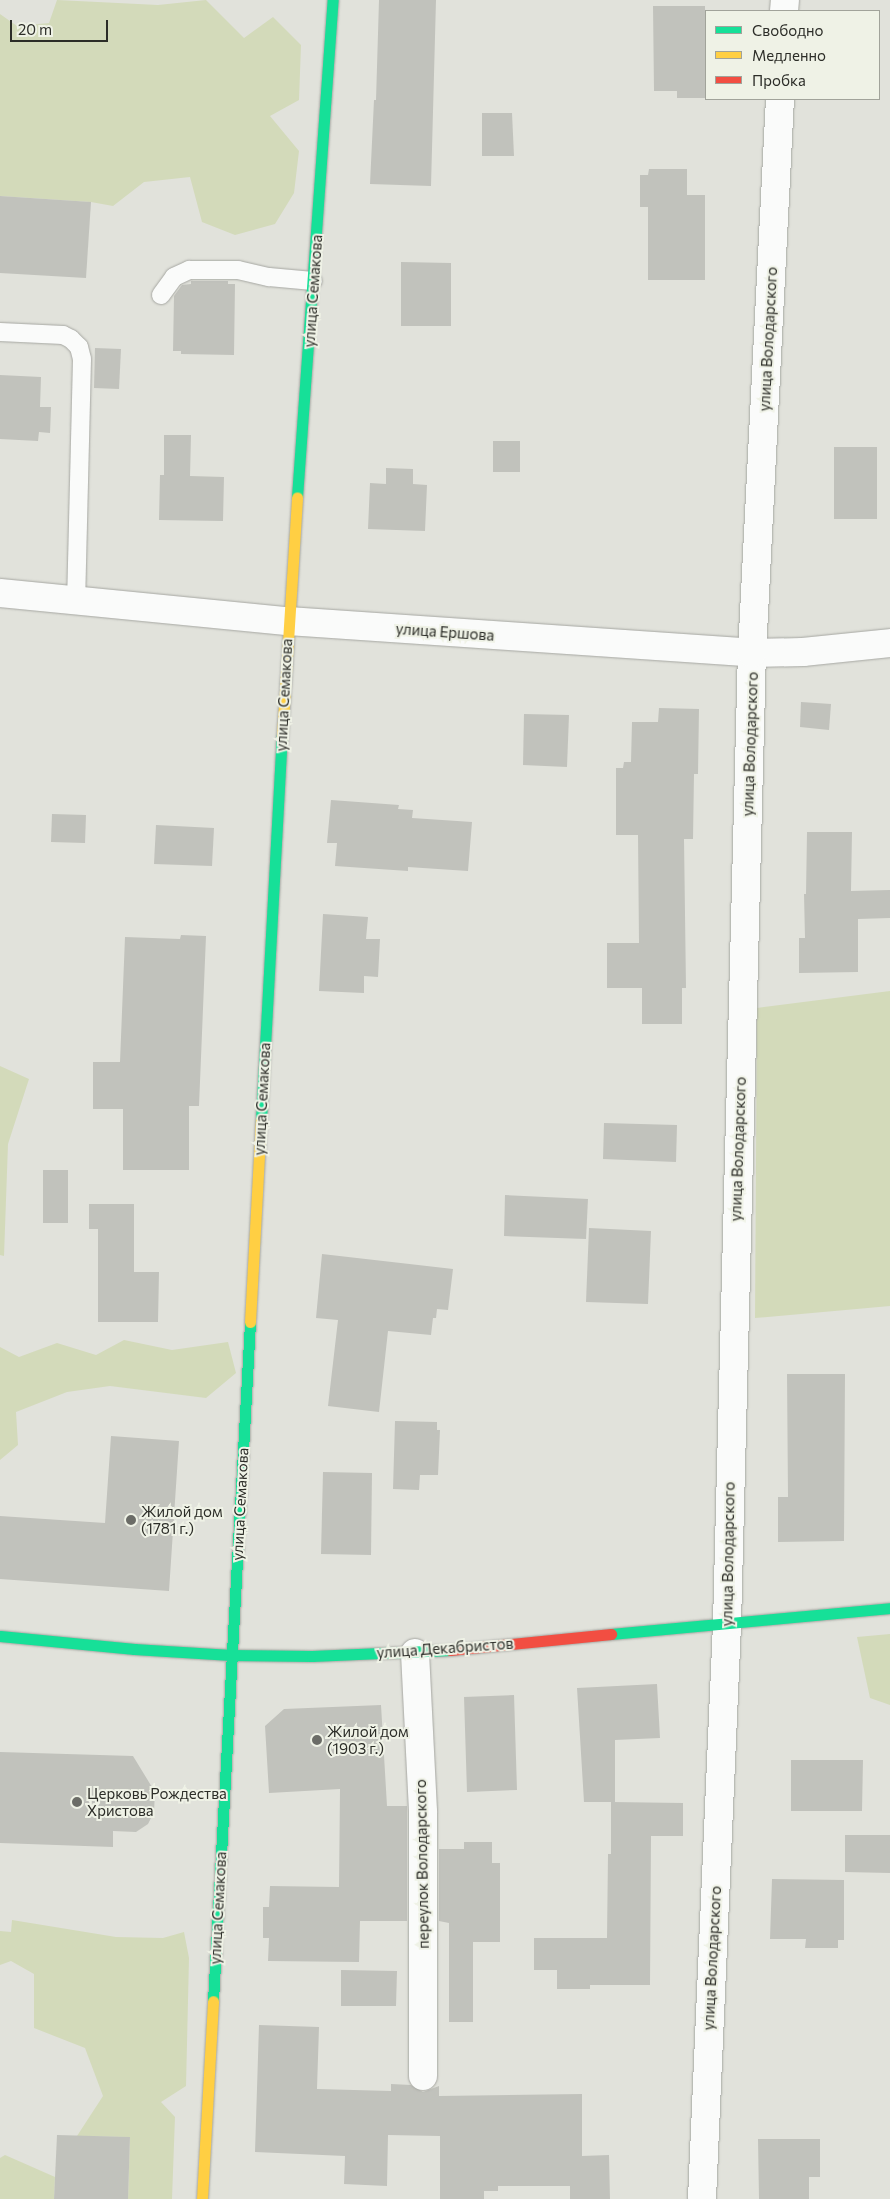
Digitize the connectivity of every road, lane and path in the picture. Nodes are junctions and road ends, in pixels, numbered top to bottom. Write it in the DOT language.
graph roads {
  1 [pos="333,0"];
  2 [pos="780,100"];
  3 [pos="314,281"];
  4 [pos="161,295"];
  5 [pos="0,332"];
  6 [pos="0,592"];
  7 [pos="76,600"];
  8 [pos="288,621"];
  9 [pos="890,643"];
  10 [pos="752,653"];
  11 [pos="890,1608"];
  12 [pos="727,1624"];
  13 [pos="0,1636"];
  14 [pos="415,1652"];
  15 [pos="231,1655"];
  16 [pos="423,2076"];
  17 [pos="202,2199"];
  18 [pos="702,2199"];
  1 -- 3 [label="street, улица Семакова"];
  2 -- 10 [label="street, улица Володарского"];
  3 -- 4 [label="lane"];
  3 -- 8 [label="street, улица Семакова"];
  5 -- 7 [label="lane"];
  6 -- 7 [label="street, улица Ершова"];
  7 -- 8 [label="street, улица Ершова"];
  8 -- 10 [label="street, улица Ершова"];
  8 -- 15 [label="street, улица Семакова"];
  9 -- 10 [label="street, улица Ершова"];
  10 -- 12 [label="street, улица Володарского"];
  11 -- 12 [label="street, улица Декабристов"];
  12 -- 14 [label="street, улица Декабристов"];
  12 -- 18 [label="street, улица Володарского"];
  13 -- 15 [label="street, улица Декабристов"];
  14 -- 15 [label="street, улица Декабристов"];
  14 -- 16 [label="street, переулок Володарского"];
  15 -- 17 [label="street, улица Семакова"];
}
